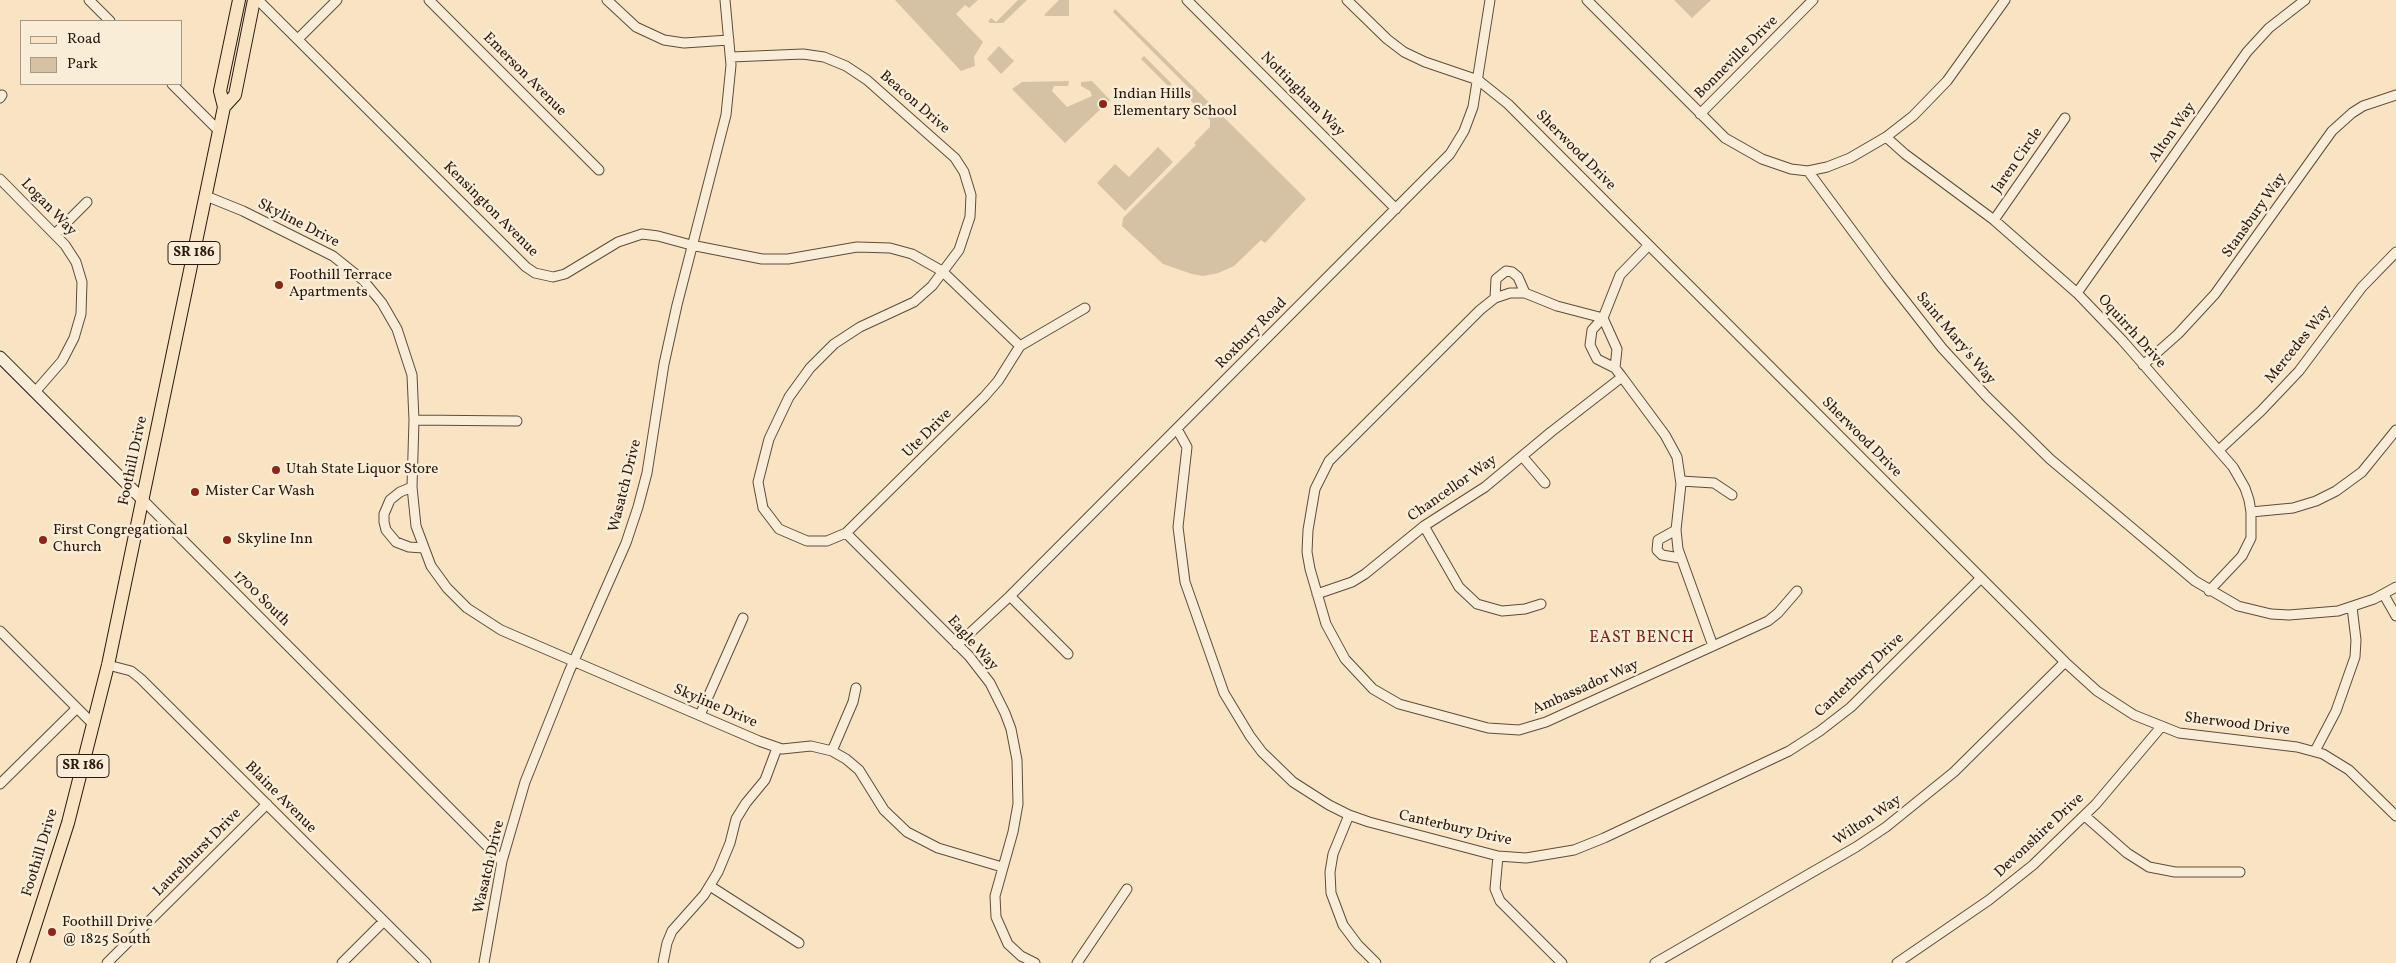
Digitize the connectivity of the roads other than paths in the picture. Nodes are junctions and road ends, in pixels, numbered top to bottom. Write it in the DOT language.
graph roads {
  1 [pos="89,0"];
  2 [pos="239,0"];
  3 [pos="254,0"];
  4 [pos="258,0"];
  5 [pos="337,0"];
  6 [pos="429,0"];
  7 [pos="608,0"];
  8 [pos="725,0"];
  9 [pos="1187,0"];
  10 [pos="1347,0"];
  11 [pos="1490,0"];
  12 [pos="1587,0"];
  13 [pos="1813,0"];
  14 [pos="2005,0"];
  15 [pos="2305,0"];
  16 [pos="109,20"];
  17 [pos="298,39"];
  18 [pos="729,40"];
  19 [pos="731,57"];
  20 [pos="1478,80"];
  21 [pos="173,85"];
  22 [pos="2396,95"];
  23 [pos="224,107"];
  24 [pos="1700,114"];
  25 [pos="2065,118"];
  26 [pos="219,130"];
  27 [pos="1886,137"];
  28 [pos="599,170"];
  29 [pos="1808,172"];
  30 [pos="0,179"];
  31 [pos="206,196"];
  32 [pos="87,202"];
  33 [pos="1396,209"];
  34 [pos="1994,220"];
  35 [pos="54,234"];
  36 [pos="691,245"];
  37 [pos="1649,245"];
  38 [pos="2396,252"];
  39 [pos="942,272"];
  40 [pos="1525,293"];
  41 [pos="2077,293"];
  42 [pos="1495,298"];
  43 [pos="1085,308"];
  44 [pos="1603,318"];
  45 [pos="1020,346"];
  46 [pos="0,357"];
  47 [pos="2144,365"];
  48 [pos="1615,368"];
  49 [pos="1622,377"];
  50 [pos="35,392"];
  51 [pos="414,420"];
  52 [pos="517,421"];
  53 [pos="1177,429"];
  54 [pos="2396,430"];
  55 [pos="2219,450"];
  56 [pos="1522,456"];
  57 [pos="1681,481"];
  58 [pos="1545,483"];
  59 [pos="412,488"];
  60 [pos="1732,495"];
  61 [pos="142,499"];
  62 [pos="2251,512"];
  63 [pos="1424,526"];
  64 [pos="1676,530"];
  65 [pos="846,533"];
  66 [pos="423,548"];
  67 [pos="1680,558"];
  68 [pos="1981,578"];
  69 [pos="2396,587"];
  70 [pos="1797,591"];
  71 [pos="2209,591"];
  72 [pos="1317,594"];
  73 [pos="2384,595"];
  74 [pos="1010,596"];
  75 [pos="1541,604"];
  76 [pos="2352,607"];
  77 [pos="2396,616"];
  78 [pos="742,618"];
  79 [pos="0,631"];
  80 [pos="957,645"];
  81 [pos="1712,646"];
  82 [pos="1068,654"];
  83 [pos="574,662"];
  84 [pos="2065,662"];
  85 [pos="108,665"];
  86 [pos="856,688"];
  87 [pos="76,708"];
  88 [pos="700,715"];
  89 [pos="94,725"];
  90 [pos="2161,728"];
  91 [pos="777,748"];
  92 [pos="832,751"];
  93 [pos="2314,751"];
  94 [pos="0,784"];
  95 [pos="267,804"];
  96 [pos="1349,815"];
  97 [pos="2085,816"];
  98 [pos="2396,816"];
  99 [pos="1498,856"];
  100 [pos="502,861"];
  101 [pos="1002,866"];
  102 [pos="2240,872"];
  103 [pos="710,886"];
  104 [pos="1127,889"];
  105 [pos="384,921"];
  106 [pos="800,943"];
  107 [pos="23,963"];
  108 [pos="107,963"];
  109 [pos="342,963"];
  110 [pos="426,963"];
  111 [pos="484,963"];
  112 [pos="663,963"];
  113 [pos="1035,963"];
  114 [pos="1077,963"];
  115 [pos="1376,963"];
  116 [pos="1562,963"];
  117 [pos="1655,963"];
  118 [pos="1897,963"];
  1 -- 16 [label="street"];
  2 -- 23 [label="main road, Foothill Drive / SR 186"];
  3 -- 23 [label="main road, Foothill Drive / SR 186"];
  4 -- 17 [label="street, Kensington Avenue"];
  5 -- 17 [label="street"];
  6 -- 28 [label="street, Emerson Avenue"];
  7 -- 18 [label="street"];
  8 -- 18 [label="street, Wasatch Drive"];
  9 -- 33 [label="street, Nottingham Way"];
  10 -- 20 [label="street, Sherwood Drive"];
  11 -- 20 [label="street, Roxbury Road"];
  12 -- 24 [label="street"];
  13 -- 24 [label="street, Bonneville Drive"];
  14 -- 27 [label="street"];
  15 -- 41 [label="street, Alton Way"];
  17 -- 36 [label="street, Kensington Avenue"];
  18 -- 19 [label="street, Wasatch Drive"];
  19 -- 36 [label="street, Wasatch Drive"];
  19 -- 39 [label="street, Beacon Drive"];
  20 -- 33 [label="street, Roxbury Road"];
  20 -- 37 [label="street, Sherwood Drive"];
  21 -- 26 [label="street"];
  22 -- 47 [label="street, Stansbury Way"];
  23 -- 26 [label="main road, Foothill Drive / SR 186"];
  24 -- 29 [label="street"];
  25 -- 34 [label="street, Jaren Circle"];
  26 -- 31 [label="main road, Foothill Drive / SR 186"];
  27 -- 29 [label="street"];
  27 -- 34 [label="street, Oquirrh Drive"];
  29 -- 71 [label="street, Saint Mary's Way"];
  30 -- 35 [label="street, Logan Way"];
  31 -- 51 [label="street, Skyline Drive"];
  31 -- 61 [label="main road, Foothill Drive / SR 186"];
  32 -- 35 [label="street"];
  33 -- 53 [label="street, Roxbury Road"];
  34 -- 41 [label="street, Oquirrh Drive"];
  35 -- 50 [label="street, Logan Way"];
  36 -- 39 [label="street, Kensington Avenue"];
  36 -- 83 [label="street, Wasatch Drive"];
  37 -- 44 [label="street"];
  37 -- 68 [label="street, Sherwood Drive"];
  38 -- 55 [label="street, Mercedes Way"];
  39 -- 45 [label="street, Kensington Avenue"];
  39 -- 65 [label="street, Beacon Drive"];
  40 -- 42 [label="street, Ambassador Way"];
  40 -- 42 [label="street"];
  40 -- 44 [label="street, Ambassador Way"];
  41 -- 47 [label="street, Oquirrh Drive"];
  42 -- 72 [label="street, Ambassador Way"];
  43 -- 45 [label="street"];
  44 -- 48 [label="street"];
  44 -- 48 [label="street"];
  45 -- 65 [label="street, Ute Drive"];
  46 -- 50 [label="street, 1700 South"];
  47 -- 55 [label="street, Oquirrh Drive"];
  48 -- 49 [label="street"];
  49 -- 56 [label="street, Chancellor Way"];
  49 -- 57 [label="street"];
  50 -- 61 [label="street, 1700 South"];
  51 -- 52 [label="street"];
  51 -- 59 [label="street, Skyline Drive"];
  53 -- 74 [label="street, Roxbury Road"];
  53 -- 96 [label="street, Canterbury Drive"];
  54 -- 62 [label="street"];
  55 -- 62 [label="street, Oquirrh Drive"];
  56 -- 58 [label="street"];
  56 -- 63 [label="street, Chancellor Way"];
  57 -- 60 [label="street"];
  57 -- 64 [label="street"];
  59 -- 66 [label="street, Skyline Drive"];
  59 -- 66 [label="street"];
  61 -- 85 [label="main road, Foothill Drive / SR 186"];
  61 -- 100 [label="street, 1700 South"];
  62 -- 71 [label="street, Oquirrh Drive"];
  63 -- 72 [label="street, Chancellor Way"];
  63 -- 75 [label="street"];
  64 -- 67 [label="street"];
  64 -- 67 [label="street"];
  65 -- 80 [label="street, Eagle Way"];
  66 -- 83 [label="street, Skyline Drive"];
  67 -- 81 [label="street"];
  68 -- 84 [label="street, Sherwood Drive"];
  68 -- 99 [label="street, Canterbury Drive"];
  69 -- 73 [label="street, Saint Mary's Way"];
  70 -- 81 [label="street, Ambassador Way"];
  71 -- 76 [label="street, Saint Mary's Way"];
  72 -- 81 [label="street, Ambassador Way"];
  73 -- 76 [label="street, Saint Mary's Way"];
  73 -- 77 [label="street"];
  74 -- 80 [label="street, Roxbury Road"];
  74 -- 82 [label="street"];
  76 -- 93 [label="street"];
  78 -- 88 [label="street"];
  79 -- 87 [label="street"];
  80 -- 101 [label="street, Eagle Way"];
  83 -- 88 [label="street, Skyline Drive"];
  83 -- 100 [label="street, Wasatch Drive"];
  84 -- 90 [label="street, Sherwood Drive"];
  84 -- 117 [label="street, Wilton Way"];
  85 -- 89 [label="main road, Foothill Drive / SR 186"];
  85 -- 95 [label="street, Blaine Avenue"];
  86 -- 92 [label="street"];
  87 -- 89 [label="street"];
  87 -- 94 [label="street"];
  88 -- 91 [label="street, Skyline Drive"];
  89 -- 107 [label="main road, Foothill Drive / SR 186"];
  90 -- 93 [label="street, Sherwood Drive"];
  90 -- 97 [label="street, Devonshire Drive"];
  91 -- 92 [label="street, Skyline Drive"];
  91 -- 103 [label="street"];
  92 -- 101 [label="street, Skyline Drive"];
  93 -- 98 [label="street, Sherwood Drive"];
  95 -- 105 [label="street, Blaine Avenue"];
  95 -- 108 [label="street, Laurelhurst Drive"];
  96 -- 99 [label="street, Canterbury Drive"];
  96 -- 115 [label="street"];
  97 -- 102 [label="street"];
  97 -- 118 [label="street, Devonshire Drive"];
  99 -- 116 [label="street"];
  100 -- 111 [label="street, Wasatch Drive"];
  101 -- 113 [label="street, Eagle Way"];
  103 -- 106 [label="street"];
  103 -- 112 [label="street"];
  104 -- 114 [label="street"];
  105 -- 109 [label="street"];
  105 -- 110 [label="street, Blaine Avenue"];
}
